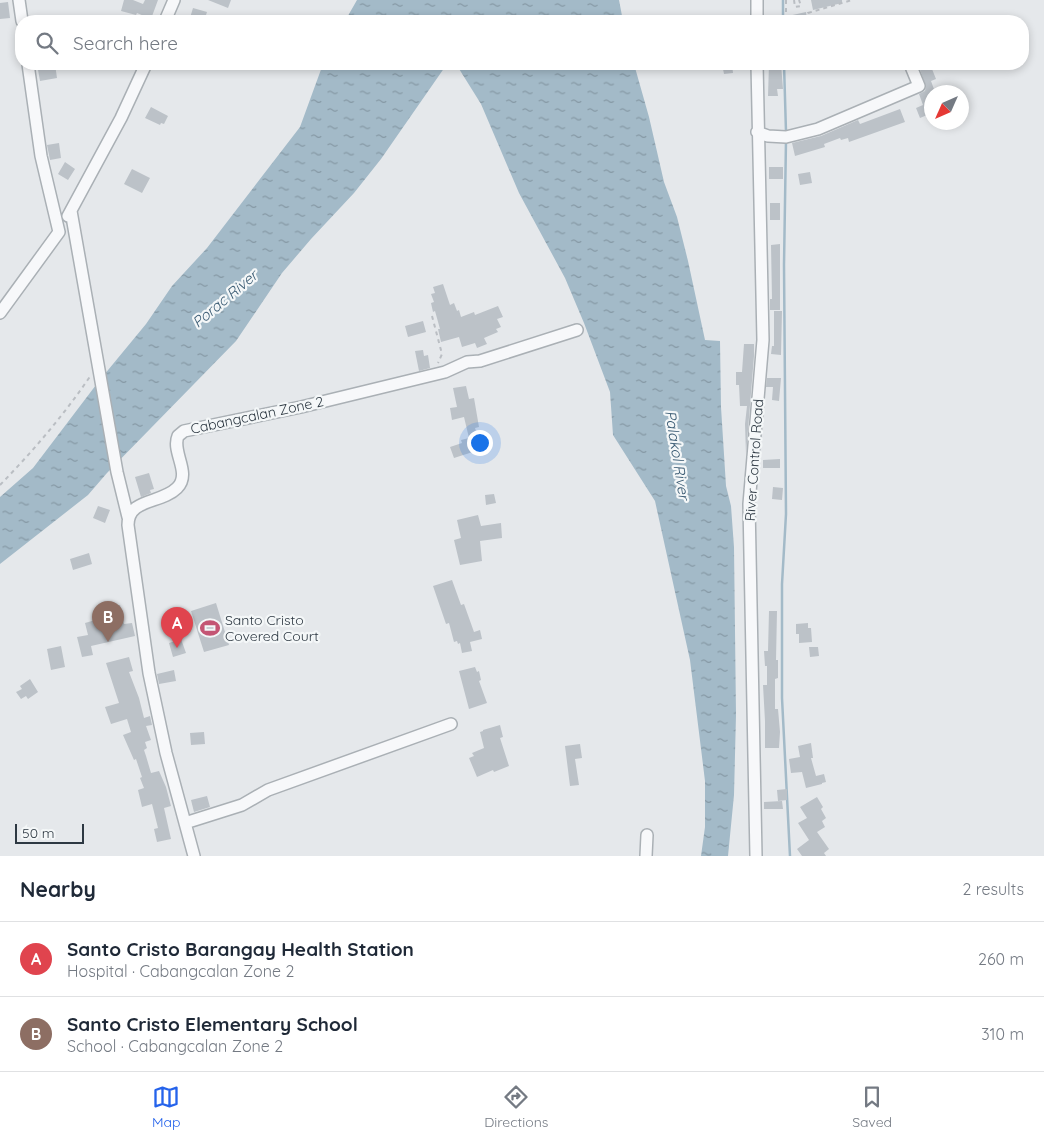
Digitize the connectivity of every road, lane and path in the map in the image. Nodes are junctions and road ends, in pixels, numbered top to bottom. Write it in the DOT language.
graph roads {
  1 [pos="19,0"];
  2 [pos="174,0"];
  3 [pos="757,0"];
  4 [pos="786,0"];
  5 [pos="794,0"];
  6 [pos="800,0"];
  7 [pos="852,0"];
  8 [pos="21,15"];
  9 [pos="168,15"];
  10 [pos="757,15"];
  11 [pos="786,15"];
  12 [pos="808,15"];
  13 [pos="29,70"];
  14 [pos="143,70"];
  15 [pos="756,70"];
  16 [pos="913,70"];
  17 [pos="757,132"];
  18 [pos="71,211"];
  19 [pos="60,232"];
  20 [pos="0,313"];
  21 [pos="432,316"];
  22 [pos="578,330"];
  23 [pos="98,369"];
  24 [pos="434,375"];
  25 [pos="0,485"];
  26 [pos="128,517"];
  27 [pos="451,724"];
  28 [pos="185,823"];
  29 [pos="647,835"];
  30 [pos="194,856"];
  31 [pos="646,856"];
  32 [pos="756,856"];
  1 -- 8 [label="street"];
  2 -- 9 [label="street"];
  3 -- 10 [label="street"];
  4 -- 11 [label="path"];
  5 -- 6 [label="path"];
  7 -- 12 [label="path"];
  13 -- 19 [label="street"];
  14 -- 18 [label="street"];
  15 -- 17 [label="street, River Control Road"];
  16 -- 17 [label="street"];
  17 -- 32 [label="street, River Control Road"];
  18 -- 19 [label="street"];
  18 -- 23 [label="street"];
  19 -- 20 [label="street"];
  21 -- 24 [label="path"];
  22 -- 24 [label="street, Cabangcalan Zone 2"];
  23 -- 25 [label="path"];
  23 -- 26 [label="street"];
  24 -- 26 [label="street, Cabangcalan Zone 2"];
  26 -- 28 [label="street"];
  27 -- 28 [label="street"];
  28 -- 30 [label="street"];
  29 -- 31 [label="street"];
}
